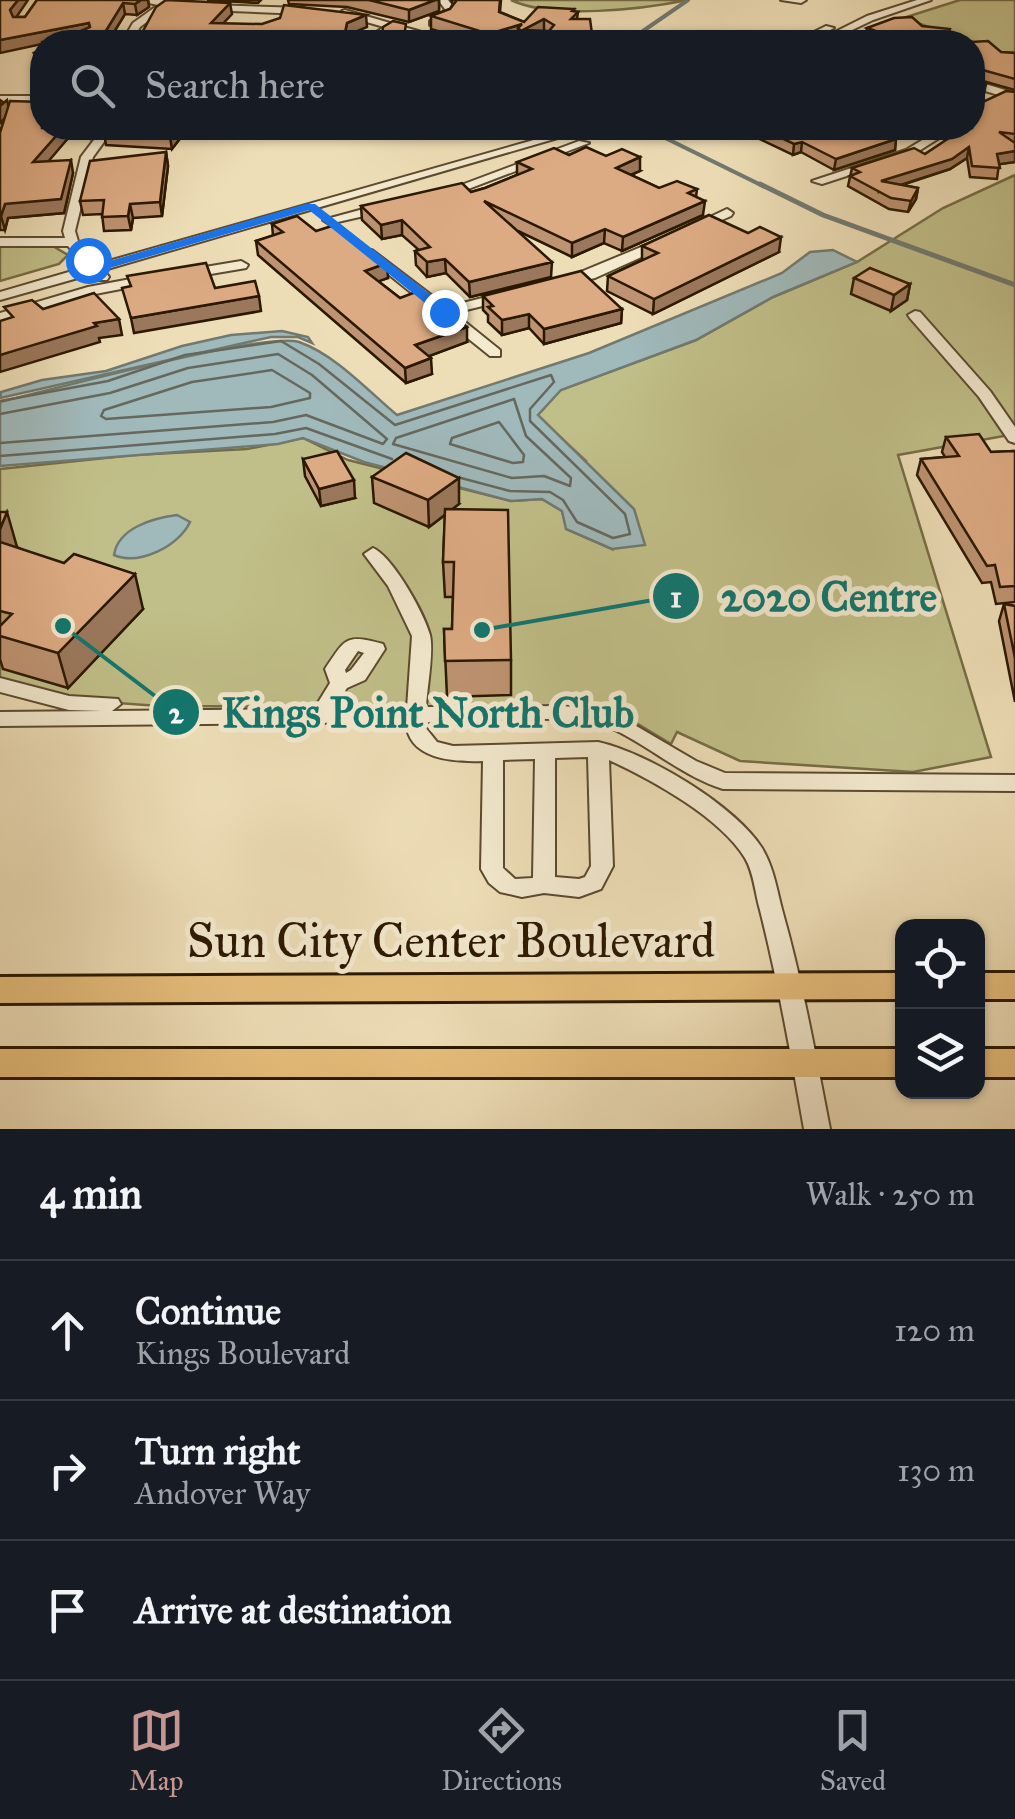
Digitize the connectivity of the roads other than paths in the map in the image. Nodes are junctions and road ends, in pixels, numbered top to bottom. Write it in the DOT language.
graph roads {
  1 [pos="140,0"];
  2 [pos="443,0"];
  3 [pos="786,0"];
  4 [pos="801,0"];
  5 [pos="899,0"];
  6 [pos="926,0"];
  7 [pos="166,3"];
  8 [pos="207,4"];
  9 [pos="259,11"];
  10 [pos="252,24"];
  11 [pos="394,24"];
  12 [pos="134,30"];
  13 [pos="385,30"];
  14 [pos="414,30"];
  15 [pos="835,30"];
  16 [pos="845,30"];
  17 [pos="985,87"];
  18 [pos="1001,92"];
  19 [pos="1015,97"];
  20 [pos="0,99"];
  21 [pos="30,99"];
  22 [pos="987,102"];
  23 [pos="99,140"];
  24 [pos="518,140"];
  25 [pos="548,140"];
  26 [pos="565,140"];
  27 [pos="930,140"];
  28 [pos="818,181"];
  29 [pos="440,194"];
  30 [pos="305,203"];
  31 [pos="403,203"];
  32 [pos="727,213"];
  33 [pos="329,220"];
  34 [pos="343,232"];
  35 [pos="0,242"];
  36 [pos="72,242"];
  37 [pos="358,243"];
  38 [pos="92,264"];
  39 [pos="241,265"];
  40 [pos="554,284"];
  41 [pos="0,285"];
  42 [pos="109,287"];
  43 [pos="517,293"];
  44 [pos="0,296"];
  45 [pos="444,312"];
  46 [pos="915,315"];
  47 [pos="0,317"];
  48 [pos="495,352"];
  49 [pos="1015,438"];
  50 [pos="373,554"];
  51 [pos="340,684"];
  52 [pos="0,686"];
  53 [pos="111,704"];
  54 [pos="321,714"];
  55 [pos="418,714"];
  56 [pos="0,719"];
  57 [pos="598,749"];
  58 [pos="544,751"];
  59 [pos="493,753"];
  60 [pos="1015,783"];
  61 [pos="546,884"];
  62 [pos="792,986"];
  63 [pos="895,986"];
  64 [pos="985,986"];
  65 [pos="1015,986"];
  66 [pos="0,990"];
  67 [pos="1015,1062"];
  68 [pos="0,1063"];
  69 [pos="805,1063"];
  70 [pos="895,1063"];
  71 [pos="985,1063"];
  72 [pos="817,1129"];
  1 -- 7 [label="street"];
  2 -- 14 [label="street"];
  3 -- 4 [label="street"];
  5 -- 15 [label="street"];
  6 -- 16 [label="street"];
  7 -- 8 [label="street"];
  7 -- 12 [label="street"];
  8 -- 9 [label="street"];
  9 -- 10 [label="street"];
  9 -- 11 [label="street"];
  11 -- 13 [label="street"];
  11 -- 14 [label="street"];
  17 -- 18 [label="street"];
  18 -- 19 [label="street"];
  18 -- 22 [label="street"];
  20 -- 21 [label="street"];
  23 -- 36 [label="street"];
  24 -- 30 [label="street"];
  25 -- 30 [label="street"];
  26 -- 29 [label="street"];
  27 -- 28 [label="street"];
  30 -- 33 [label="street"];
  30 -- 38 [label="street"];
  31 -- 33 [label="street"];
  32 -- 40 [label="street"];
  33 -- 34 [label="street"];
  35 -- 36 [label="street"];
  36 -- 38 [label="street"];
  37 -- 45 [label="street"];
  38 -- 41 [label="street"];
  38 -- 42 [label="street"];
  38 -- 44 [label="street"];
  39 -- 42 [label="street"];
  42 -- 47 [label="street"];
  43 -- 45 [label="street"];
  45 -- 48 [label="street"];
  46 -- 49 [label="street"];
  50 -- 55 [label="street"];
  51 -- 54 [label="street"];
  52 -- 53 [label="street"];
  54 -- 55 [label="street"];
  54 -- 56 [label="street"];
  55 -- 59 [label="street"];
  55 -- 60 [label="street"];
  57 -- 58 [label="street"];
  57 -- 61 [label="street"];
  57 -- 62 [label="street"];
  58 -- 59 [label="street"];
  58 -- 61 [label="street"];
  59 -- 61 [label="street"];
  62 -- 63 [label="main road, Sun City Center Boulevard"];
  62 -- 66 [label="main road, Sun City Center Boulevard"];
  62 -- 69 [label="street"];
  64 -- 65 [label="main road"];
  67 -- 71 [label="main road"];
  68 -- 69 [label="main road"];
  69 -- 70 [label="main road"];
  69 -- 72 [label="street"];
}
